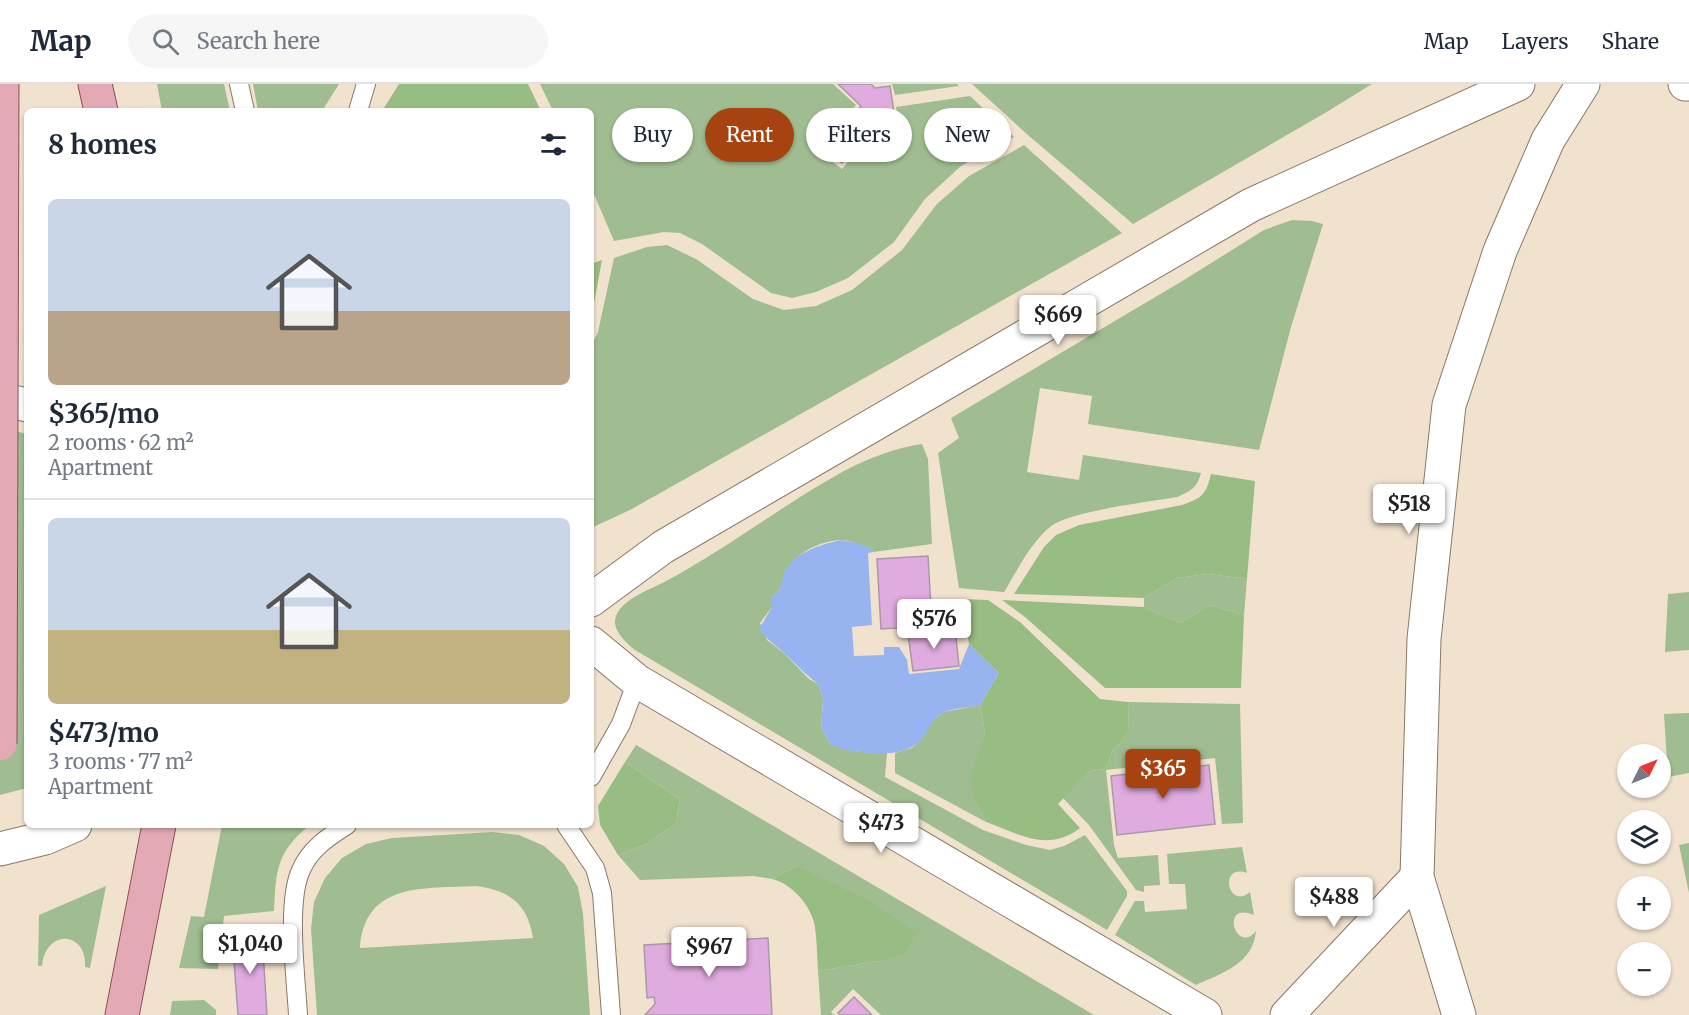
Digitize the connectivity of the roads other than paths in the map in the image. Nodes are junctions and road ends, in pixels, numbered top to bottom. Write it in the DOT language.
graph roads {
  1 [pos="2,84"];
  2 [pos="95,84"];
  3 [pos="239,84"];
  4 [pos="366,84"];
  5 [pos="1518,84"];
  6 [pos="1583,84"];
  7 [pos="100,108"];
  8 [pos="244,108"];
  9 [pos="359,108"];
  10 [pos="0,399"];
  11 [pos="24,404"];
  12 [pos="594,598"];
  13 [pos="594,645"];
  14 [pos="637,681"];
  15 [pos="0,744"];
  16 [pos="594,772"];
  17 [pos="68,828"];
  18 [pos="158,828"];
  19 [pos="341,828"];
  20 [pos="568,828"];
  21 [pos="0,849"];
  22 [pos="1417,877"];
  23 [pos="122,1015"];
  24 [pos="298,1015"];
  25 [pos="610,1015"];
  26 [pos="1205,1015"];
  27 [pos="1287,1015"];
  28 [pos="1459,1015"];
  1 -- 15 [label="main road, bridge"];
  2 -- 7 [label="main road"];
  3 -- 8 [label="lane"];
  4 -- 9 [label="lane"];
  5 -- 12 [label="street"];
  6 -- 22 [label="street"];
  10 -- 11 [label="street"];
  13 -- 14 [label="street"];
  14 -- 16 [label="lane"];
  14 -- 26 [label="street"];
  17 -- 21 [label="street"];
  18 -- 23 [label="main road"];
  19 -- 24 [label="lane"];
  20 -- 25 [label="lane"];
  22 -- 27 [label="street"];
  22 -- 28 [label="street"];
}
